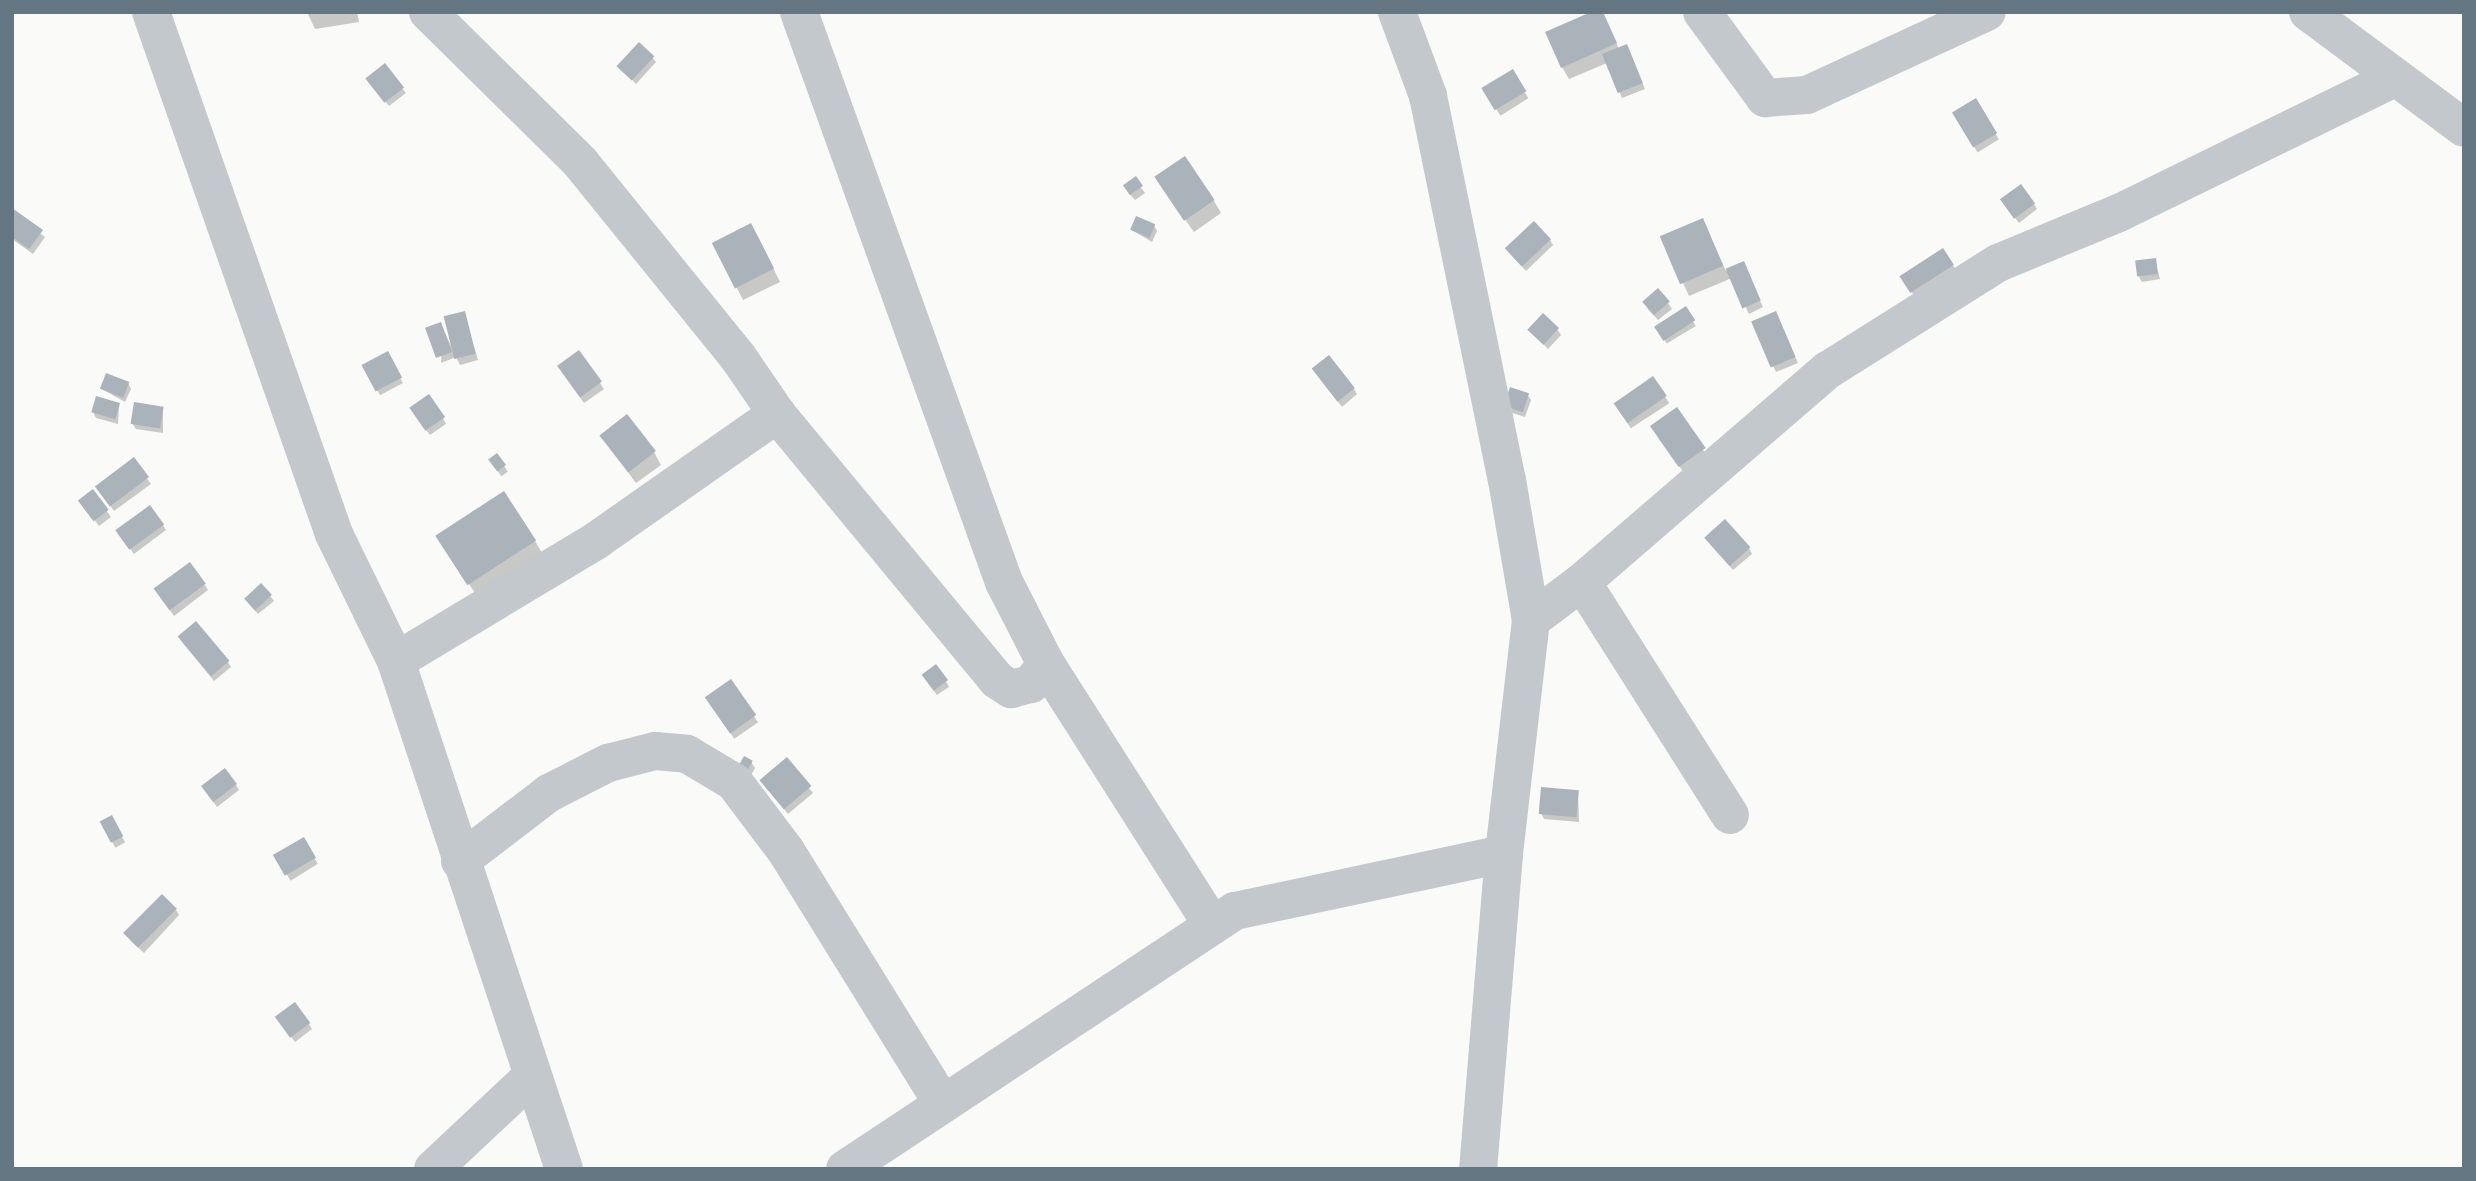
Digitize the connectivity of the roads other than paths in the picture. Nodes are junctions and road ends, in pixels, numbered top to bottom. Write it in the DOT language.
graph roads {
  1 [pos="151,12"];
  2 [pos="428,12"];
  3 [pos="799,12"];
  4 [pos="1397,12"];
  5 [pos="1702,12"];
  6 [pos="1987,12"];
  7 [pos="2308,12"];
  8 [pos="2395,78"];
  9 [pos="2464,128"];
  10 [pos="778,414"];
  11 [pos="1582,582"];
  12 [pos="1531,620"];
  13 [pos="396,661"];
  14 [pos="1046,664"];
  15 [pos="1730,815"];
  16 [pos="1504,854"];
  17 [pos="460,861"];
  18 [pos="1212,923"];
  19 [pos="531,1077"];
  20 [pos="942,1103"];
  21 [pos="433,1169"];
  22 [pos="564,1169"];
  23 [pos="845,1169"];
  24 [pos="1478,1169"];
  1 -- 13 [label="street"];
  2 -- 10 [label="street"];
  3 -- 14 [label="street"];
  4 -- 12 [label="street"];
  5 -- 6 [label="street"];
  7 -- 8 [label="street"];
  8 -- 9 [label="street"];
  8 -- 11 [label="street"];
  10 -- 13 [label="street"];
  10 -- 14 [label="street"];
  11 -- 12 [label="street"];
  11 -- 15 [label="street"];
  12 -- 16 [label="street"];
  13 -- 17 [label="street"];
  14 -- 18 [label="street"];
  16 -- 18 [label="street"];
  16 -- 24 [label="street"];
  17 -- 19 [label="street"];
  17 -- 20 [label="street"];
  18 -- 20 [label="street"];
  19 -- 21 [label="street"];
  19 -- 22 [label="street"];
  20 -- 23 [label="street"];
}
